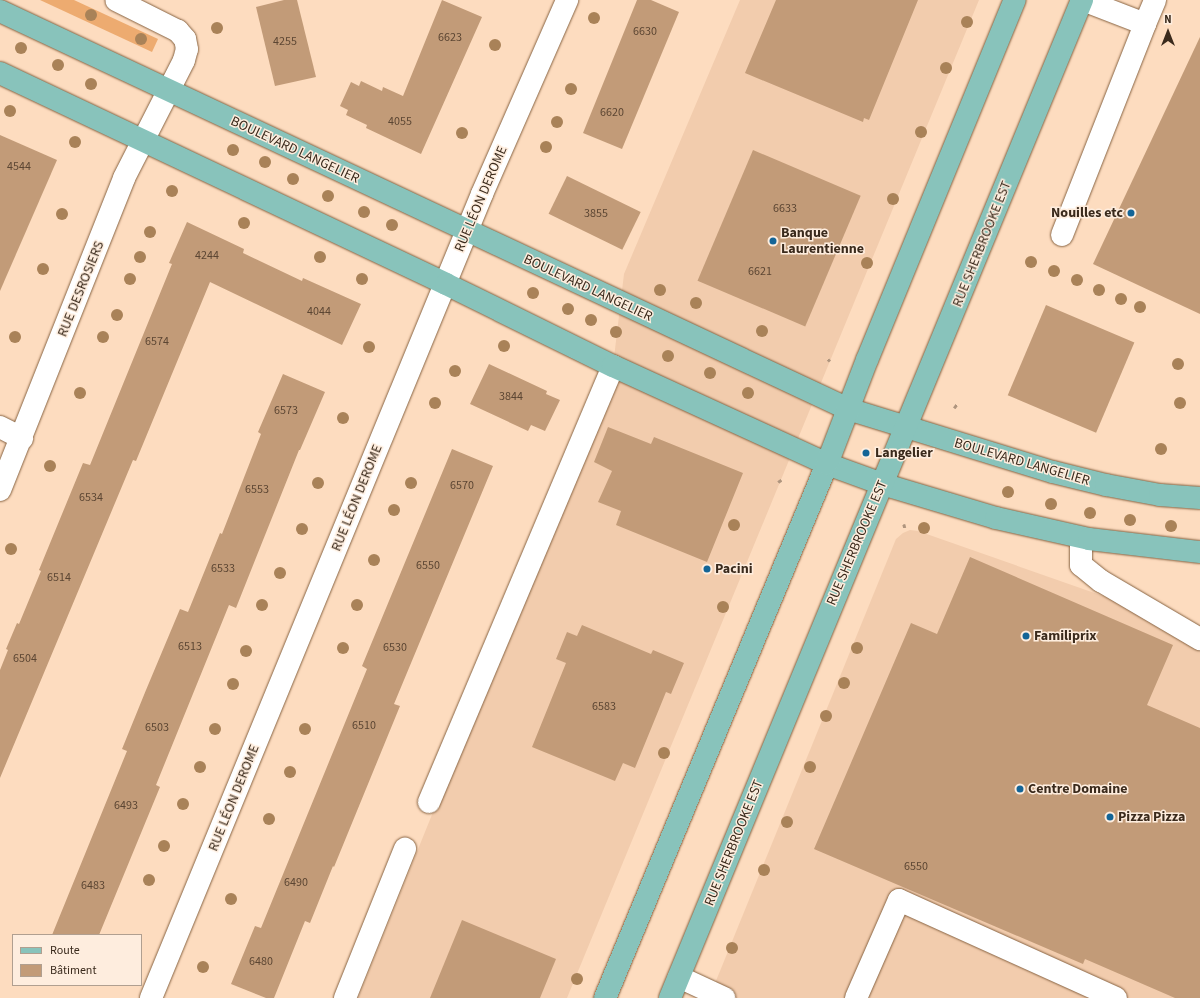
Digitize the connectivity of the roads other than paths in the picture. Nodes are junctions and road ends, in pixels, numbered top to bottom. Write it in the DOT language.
graph roads {
  1 [pos="116,0"];
  2 [pos="567,0"];
  3 [pos="1016,0"];
  4 [pos="1082,0"];
  5 [pos="1155,0"];
  6 [pos="0,11"];
  7 [pos="1145,24"];
  8 [pos="0,73"];
  9 [pos="168,90"];
  10 [pos="143,140"];
  11 [pos="467,231"];
  12 [pos="1062,235"];
  13 [pos="446,284"];
  14 [pos="613,366"];
  15 [pos="848,409"];
  16 [pos="0,427"];
  17 [pos="906,428"];
  18 [pos="22,438"];
  19 [pos="827,464"];
  20 [pos="882,484"];
  21 [pos="0,490"];
  22 [pos="1200,498"];
  23 [pos="1081,538"];
  24 [pos="1200,552"];
  25 [pos="1200,639"];
  26 [pos="429,802"];
  27 [pos="405,849"];
  28 [pos="679,977"];
  29 [pos="151,998"];
  30 [pos="345,998"];
  31 [pos="605,998"];
  32 [pos="670,998"];
  33 [pos="724,998"];
  34 [pos="856,998"];
  35 [pos="1116,998"];
  1 -- 9 [label="street, RUE DESROSIERS"];
  2 -- 11 [label="street, RUE LÉON DEROME"];
  3 -- 15 [label="main road"];
  4 -- 7 [label="street"];
  4 -- 17 [label="main road, RUE SHERBROOKE EST"];
  5 -- 7 [label="street"];
  6 -- 9 [label="main road, BOULEVARD LANGELIER"];
  7 -- 12 [label="street"];
  8 -- 10 [label="main road"];
  9 -- 10 [label="street, RUE DESROSIERS"];
  9 -- 11 [label="main road, BOULEVARD LANGELIER"];
  10 -- 13 [label="main road"];
  10 -- 18 [label="street, RUE DESROSIERS"];
  11 -- 13 [label="street, RUE LÉON DEROME"];
  11 -- 15 [label="main road, BOULEVARD LANGELIER"];
  13 -- 14 [label="main road"];
  13 -- 29 [label="street, RUE LÉON DEROME"];
  14 -- 19 [label="main road"];
  14 -- 26 [label="street"];
  15 -- 17 [label="main road, BOULEVARD LANGELIER"];
  15 -- 19 [label="main road"];
  16 -- 18 [label="street"];
  17 -- 20 [label="main road, RUE SHERBROOKE EST"];
  17 -- 22 [label="main road, BOULEVARD LANGELIER"];
  18 -- 21 [label="street, RUE DESROSIERS"];
  19 -- 20 [label="main road"];
  19 -- 31 [label="main road"];
  20 -- 23 [label="main road"];
  20 -- 28 [label="main road, RUE SHERBROOKE EST"];
  23 -- 24 [label="main road"];
  23 -- 25 [label="street"];
  27 -- 30 [label="street"];
  28 -- 32 [label="main road, RUE SHERBROOKE EST"];
  28 -- 33 [label="street"];
  34 -- 35 [label="street"];
}
